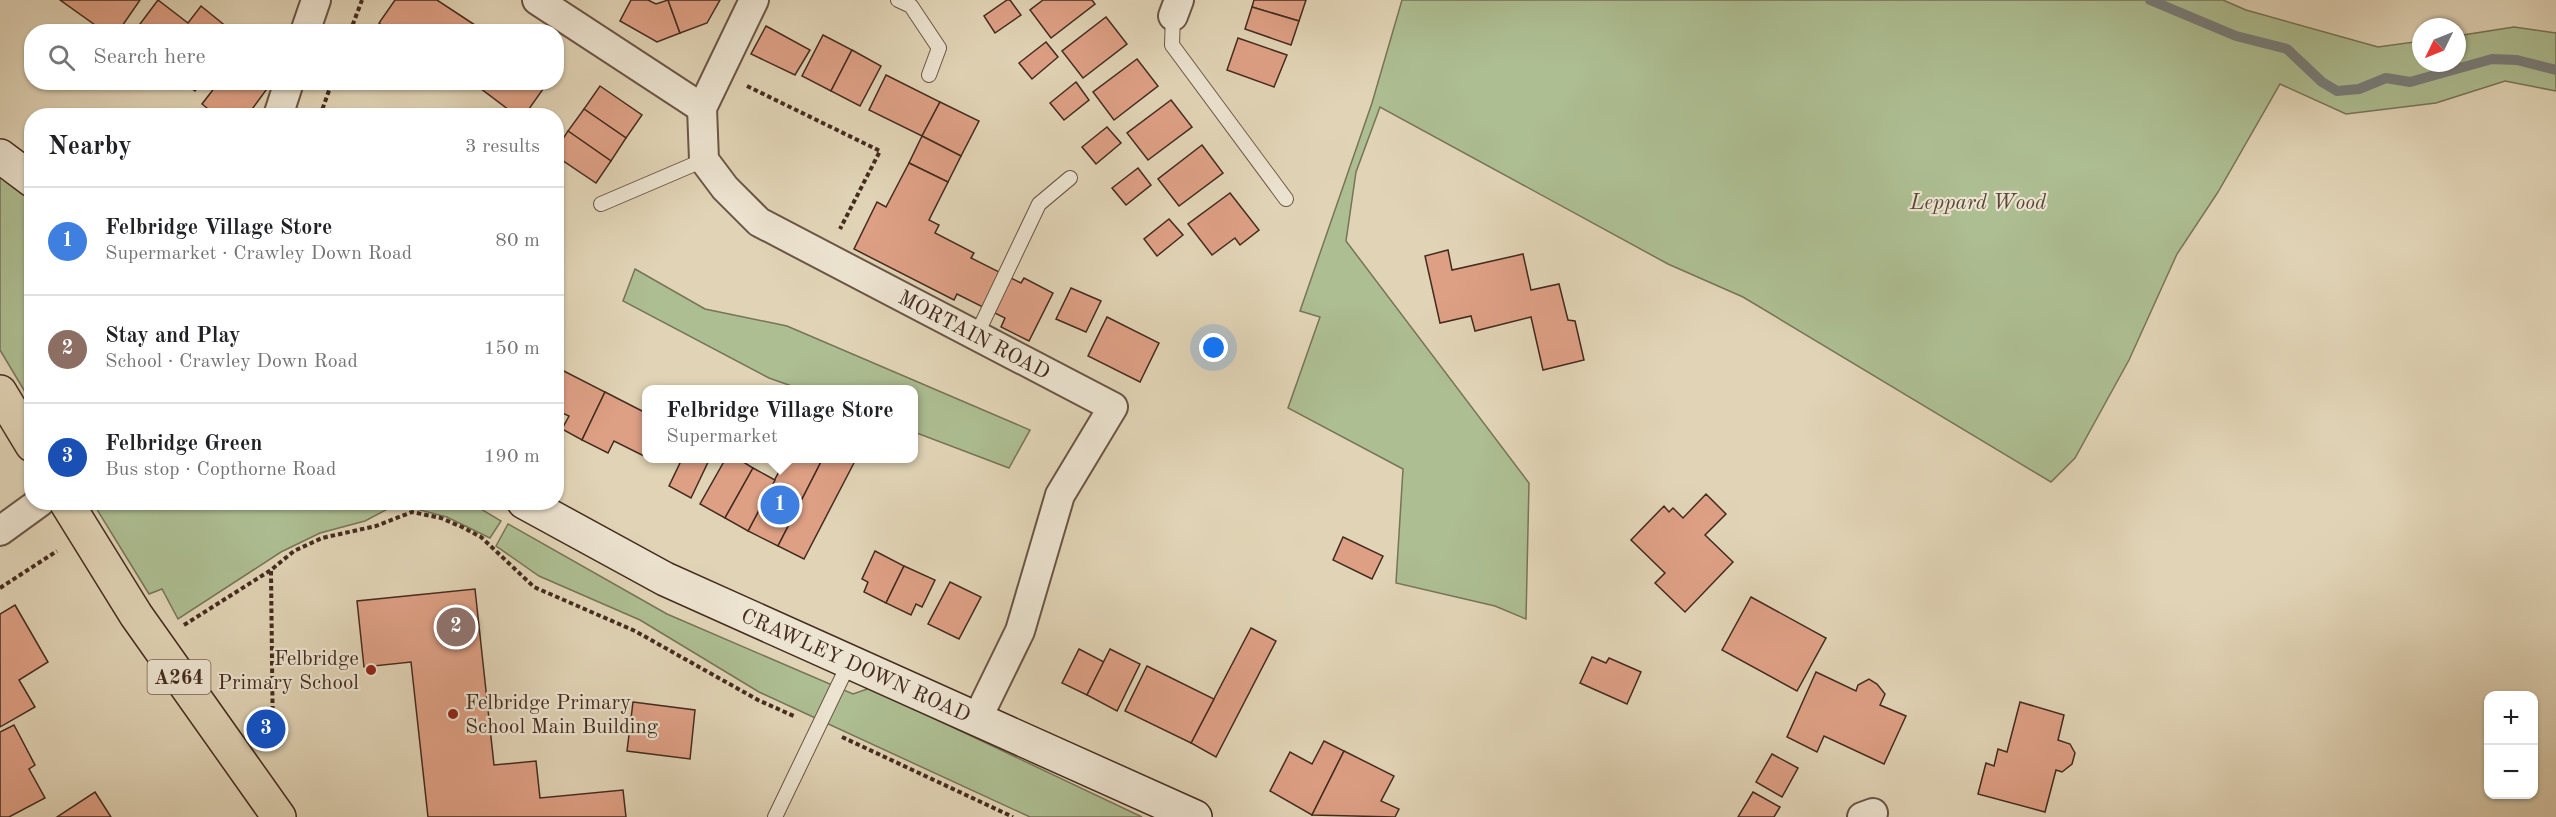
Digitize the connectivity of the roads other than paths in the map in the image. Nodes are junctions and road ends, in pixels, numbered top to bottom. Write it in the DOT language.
graph roads {
  1 [pos="316,0"];
  2 [pos="537,0"];
  3 [pos="754,0"];
  4 [pos="898,0"];
  5 [pos="1176,8"];
  6 [pos="308,24"];
  7 [pos="929,75"];
  8 [pos="286,90"];
  9 [pos="281,108"];
  10 [pos="702,108"];
  11 [pos="0,156"];
  12 [pos="704,160"];
  13 [pos="24,174"];
  14 [pos="1070,178"];
  15 [pos="1286,199"];
  16 [pos="601,204"];
  17 [pos="976,336"];
  18 [pos="0,392"];
  19 [pos="24,432"];
  20 [pos="29,510"];
  21 [pos="71,510"];
  22 [pos="539,510"];
  23 [pos="0,531"];
  24 [pos="850,661"];
  25 [pos="977,719"];
  26 [pos="279,817"];
  27 [pos="775,817"];
  28 [pos="1195,817"];
  1 -- 6 [label="street"];
  2 -- 10 [label="street"];
  3 -- 10 [label="street"];
  4 -- 7 [label="lane"];
  5 -- 15 [label="lane"];
  8 -- 9 [label="street"];
  10 -- 12 [label="street"];
  11 -- 13 [label="street"];
  12 -- 16 [label="lane"];
  12 -- 17 [label="street, MORTAIN ROAD"];
  14 -- 17 [label="lane"];
  17 -- 25 [label="street, MORTAIN ROAD"];
  18 -- 19 [label="highway"];
  20 -- 23 [label="street"];
  21 -- 26 [label="highway, A264"];
  22 -- 24 [label="street, CRAWLEY DOWN ROAD"];
  24 -- 25 [label="street, CRAWLEY DOWN ROAD"];
  24 -- 27 [label="lane"];
  25 -- 28 [label="street, CRAWLEY DOWN ROAD"];
}
